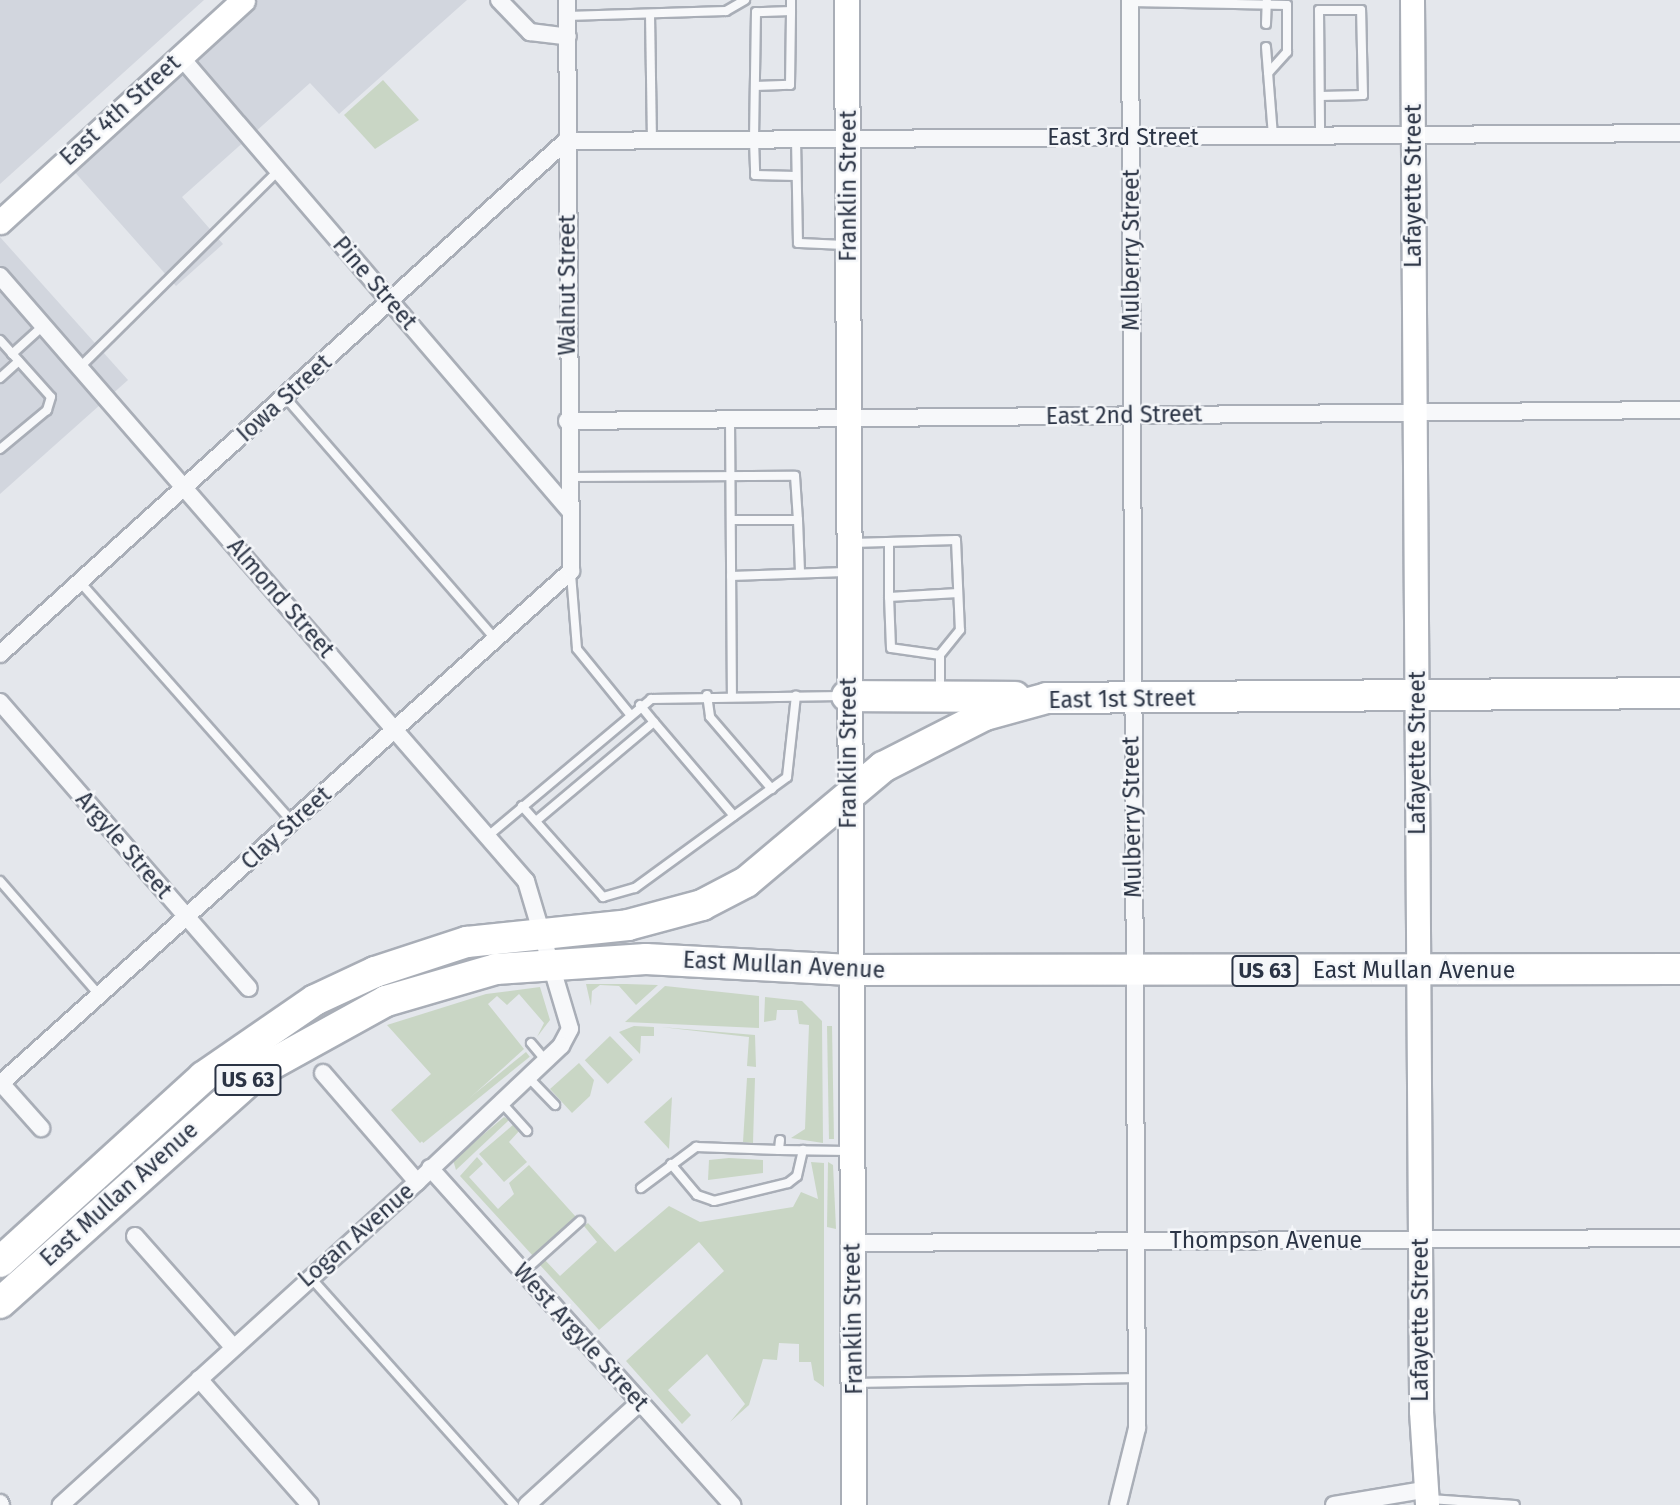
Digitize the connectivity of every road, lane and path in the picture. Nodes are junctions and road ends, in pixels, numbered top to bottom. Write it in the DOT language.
graph roads {
  1 [pos="243,0"];
  2 [pos="499,0"];
  3 [pos="744,0"];
  4 [pos="791,0"];
  5 [pos="848,0"];
  6 [pos="1318,0"];
  7 [pos="1412,0"];
  8 [pos="1130,1"];
  9 [pos="1243,2"];
  10 [pos="1266,2"];
  11 [pos="567,8"];
  12 [pos="1319,10"];
  13 [pos="791,11"];
  14 [pos="650,14"];
  15 [pos="1266,24"];
  16 [pos="568,37"];
  17 [pos="1266,47"];
  18 [pos="180,56"];
  19 [pos="1268,73"];
  20 [pos="755,86"];
  21 [pos="1320,96"];
  22 [pos="1680,133"];
  23 [pos="1413,135"];
  24 [pos="1273,136"];
  25 [pos="1320,136"];
  26 [pos="1131,137"];
  27 [pos="796,139"];
  28 [pos="848,139"];
  29 [pos="754,140"];
  30 [pos="566,141"];
  31 [pos="652,141"];
  32 [pos="278,171"];
  33 [pos="796,176"];
  34 [pos="0,222"];
  35 [pos="849,246"];
  36 [pos="0,276"];
  37 [pos="391,302"];
  38 [pos="43,326"];
  39 [pos="0,341"];
  40 [pos="16,357"];
  41 [pos="80,367"];
  42 [pos="0,378"];
  43 [pos="285,397"];
  44 [pos="1680,410"];
  45 [pos="1415,413"];
  46 [pos="1132,415"];
  47 [pos="850,418"];
  48 [pos="730,419"];
  49 [pos="567,421"];
  50 [pos="0,449"];
  51 [pos="731,475"];
  52 [pos="569,477"];
  53 [pos="185,488"];
  54 [pos="570,511"];
  55 [pos="731,520"];
  56 [pos="798,520"];
  57 [pos="889,542"];
  58 [pos="849,543"];
  59 [pos="571,571"];
  60 [pos="848,572"];
  61 [pos="800,573"];
  62 [pos="731,576"];
  63 [pos="80,582"];
  64 [pos="958,593"];
  65 [pos="889,597"];
  66 [pos="495,639"];
  67 [pos="0,654"];
  68 [pos="940,655"];
  69 [pos="1680,693"];
  70 [pos="707,695"];
  71 [pos="732,695"];
  72 [pos="796,695"];
  73 [pos="940,695"];
  74 [pos="1417,695"];
  75 [pos="847,696"];
  76 [pos="1130,697"];
  77 [pos="1047,698"];
  78 [pos="0,702"];
  79 [pos="640,705"];
  80 [pos="629,712"];
  81 [pos="654,722"];
  82 [pos="395,729"];
  83 [pos="772,789"];
  84 [pos="847,793"];
  85 [pos="522,806"];
  86 [pos="734,816"];
  87 [pos="536,821"];
  88 [pos="292,822"];
  89 [pos="488,836"];
  90 [pos="0,881"];
  91 [pos="187,917"];
  92 [pos="545,931"];
  93 [pos="555,962"];
  94 [pos="1680,969"];
  95 [pos="850,970"];
  96 [pos="1135,971"];
  97 [pos="1418,971"];
  98 [pos="249,988"];
  99 [pos="99,995"];
  100 [pos="531,1042"];
  101 [pos="546,1061"];
  102 [pos="323,1073"];
  103 [pos="528,1076"];
  104 [pos="0,1083"];
  105 [pos="501,1101"];
  106 [pos="555,1105"];
  107 [pos="41,1128"];
  108 [pos="527,1131"];
  109 [pos="780,1140"];
  110 [pos="779,1150"];
  111 [pos="803,1150"];
  112 [pos="851,1151"];
  113 [pos="671,1164"];
  114 [pos="430,1168"];
  115 [pos="417,1182"];
  116 [pos="641,1188"];
  117 [pos="580,1221"];
  118 [pos="135,1236"];
  119 [pos="1680,1238"];
  120 [pos="1420,1239"];
  121 [pos="1136,1241"];
  122 [pos="852,1243"];
  123 [pos="0,1262"];
  124 [pos="522,1273"];
  125 [pos="309,1276"];
  126 [pos="0,1303"];
  127 [pos="234,1348"];
  128 [pos="1137,1378"];
  129 [pos="199,1380"];
  130 [pos="854,1383"];
  131 [pos="640,1402"];
  132 [pos="1426,1498"];
  133 [pos="61,1505"];
  134 [pos="310,1505"];
  135 [pos="514,1505"];
  136 [pos="527,1505"];
  137 [pos="732,1505"];
  138 [pos="854,1505"];
  139 [pos="1118,1505"];
  140 [pos="1334,1505"];
  141 [pos="1516,1505"];
  1 -- 18 [label="street, East 4th Street"];
  2 -- 16 [label="street"];
  3 -- 14 [label="lane"];
  4 -- 13 [label="lane"];
  5 -- 28 [label="main road, Franklin Street"];
  6 -- 12 [label="lane"];
  7 -- 23 [label="street, Lafayette Street"];
  8 -- 9 [label="lane"];
  8 -- 26 [label="street, Mulberry Street"];
  9 -- 10 [label="lane"];
  10 -- 15 [label="lane"];
  10 -- 19 [label="lane"];
  11 -- 14 [label="lane"];
  11 -- 16 [label="street, Walnut Street"];
  12 -- 21 [label="lane"];
  12 -- 21 [label="lane"];
  13 -- 20 [label="lane"];
  13 -- 20 [label="lane"];
  14 -- 31 [label="lane"];
  16 -- 30 [label="street, Walnut Street"];
  17 -- 19 [label="lane"];
  18 -- 32 [label="street, Pine Street"];
  18 -- 34 [label="street, East 4th Street"];
  19 -- 24 [label="lane"];
  20 -- 29 [label="lane"];
  21 -- 25 [label="lane"];
  22 -- 23 [label="street, East 3rd Street"];
  23 -- 25 [label="street, East 3rd Street"];
  23 -- 45 [label="street, Lafayette Street"];
  24 -- 25 [label="street, East 3rd Street"];
  24 -- 26 [label="street, East 3rd Street"];
  26 -- 28 [label="street, East 3rd Street"];
  26 -- 46 [label="street, Mulberry Street"];
  27 -- 28 [label="street, East 3rd Street"];
  27 -- 29 [label="street, East 3rd Street"];
  27 -- 33 [label="lane"];
  28 -- 35 [label="main road, Franklin Street"];
  29 -- 31 [label="street, East 3rd Street"];
  29 -- 33 [label="lane"];
  30 -- 31 [label="street, East 3rd Street"];
  30 -- 37 [label="street, Iowa Street"];
  30 -- 49 [label="street, Walnut Street"];
  32 -- 37 [label="street, Pine Street"];
  32 -- 41 [label="lane"];
  33 -- 35 [label="lane"];
  35 -- 47 [label="main road, Franklin Street"];
  36 -- 38 [label="street, Almond Street"];
  37 -- 43 [label="street, Iowa Street"];
  37 -- 54 [label="street, Pine Street"];
  38 -- 40 [label="lane"];
  38 -- 41 [label="street, Almond Street"];
  39 -- 40 [label="lane"];
  40 -- 42 [label="lane"];
  40 -- 50 [label="lane"];
  41 -- 53 [label="street, Almond Street"];
  43 -- 53 [label="street, Iowa Street"];
  43 -- 66 [label="lane"];
  44 -- 45 [label="street, East 2nd Street"];
  45 -- 46 [label="street, East 2nd Street"];
  45 -- 74 [label="street, Lafayette Street"];
  46 -- 47 [label="street, East 2nd Street"];
  46 -- 76 [label="street, Mulberry Street"];
  47 -- 48 [label="street, East 2nd Street"];
  47 -- 58 [label="main road, Franklin Street"];
  48 -- 49 [label="street, East 2nd Street"];
  48 -- 51 [label="lane"];
  49 -- 52 [label="street, Walnut Street"];
  51 -- 52 [label="lane"];
  51 -- 55 [label="lane"];
  51 -- 56 [label="lane"];
  52 -- 54 [label="street, Walnut Street"];
  53 -- 63 [label="street, Iowa Street"];
  53 -- 82 [label="street, Almond Street"];
  54 -- 59 [label="street, Walnut Street"];
  55 -- 56 [label="lane"];
  55 -- 62 [label="lane"];
  56 -- 61 [label="lane"];
  57 -- 58 [label="lane"];
  57 -- 64 [label="lane"];
  57 -- 65 [label="lane"];
  58 -- 60 [label="main road, Franklin Street"];
  59 -- 66 [label="street, Clay Street"];
  59 -- 80 [label="lane"];
  60 -- 61 [label="lane"];
  60 -- 75 [label="main road, Franklin Street"];
  61 -- 62 [label="lane"];
  62 -- 71 [label="lane"];
  63 -- 67 [label="street, Iowa Street"];
  63 -- 88 [label="lane"];
  64 -- 65 [label="lane"];
  64 -- 68 [label="lane"];
  65 -- 68 [label="lane"];
  66 -- 82 [label="street, Clay Street"];
  68 -- 73 [label="lane"];
  69 -- 74 [label="highway, East 1st Street / US 63"];
  70 -- 71 [label="lane"];
  70 -- 79 [label="lane"];
  70 -- 83 [label="lane"];
  71 -- 72 [label="lane"];
  72 -- 75 [label="lane"];
  72 -- 83 [label="lane"];
  73 -- 75 [label="highway"];
  73 -- 77 [label="highway"];
  74 -- 76 [label="highway, East 1st Street / US 63"];
  74 -- 97 [label="street, Lafayette Street"];
  75 -- 84 [label="main road, Franklin Street"];
  76 -- 77 [label="highway, East 1st Street / US 63"];
  76 -- 96 [label="street, Mulberry Street"];
  77 -- 84 [label="highway, East 1st Street / US 63"];
  78 -- 91 [label="street, Argyle Street"];
  79 -- 80 [label="lane"];
  79 -- 81 [label="lane"];
  80 -- 85 [label="lane"];
  81 -- 86 [label="lane"];
  81 -- 87 [label="lane"];
  82 -- 88 [label="street, Clay Street"];
  82 -- 89 [label="street, Almond Street"];
  83 -- 86 [label="lane"];
  84 -- 92 [label="highway, East 1st Street / US 63"];
  84 -- 95 [label="main road, Franklin Street"];
  85 -- 87 [label="lane"];
  85 -- 89 [label="lane"];
  86 -- 87 [label="lane"];
  88 -- 91 [label="street, Clay Street"];
  89 -- 92 [label="street, Almond Street"];
  90 -- 99 [label="lane"];
  91 -- 98 [label="street, Argyle Street"];
  91 -- 99 [label="street, Clay Street"];
  92 -- 93 [label="street, Logan Avenue"];
  92 -- 123 [label="highway, East Mullan Avenue / US 63"];
  93 -- 95 [label="highway, East Mullan Avenue / US 63"];
  93 -- 101 [label="street, Logan Avenue"];
  93 -- 126 [label="highway, East Mullan Avenue / US 63"];
  94 -- 97 [label="highway, East Mullan Avenue / US 63"];
  95 -- 96 [label="highway, East Mullan Avenue / US 63"];
  95 -- 112 [label="main road, Franklin Street"];
  96 -- 97 [label="highway, East Mullan Avenue / US 63"];
  96 -- 121 [label="street, Mulberry Street"];
  97 -- 120 [label="street, Lafayette Street"];
  99 -- 104 [label="street, Clay Street"];
  100 -- 101 [label="lane"];
  101 -- 103 [label="street, Logan Avenue"];
  102 -- 115 [label="street"];
  103 -- 105 [label="street, Logan Avenue"];
  103 -- 106 [label="lane"];
  104 -- 107 [label="street"];
  105 -- 108 [label="lane"];
  105 -- 114 [label="street, Logan Avenue"];
  109 -- 110 [label="lane"];
  110 -- 111 [label="lane"];
  110 -- 113 [label="lane"];
  111 -- 112 [label="lane"];
  111 -- 113 [label="lane"];
  112 -- 122 [label="main road, Franklin Street"];
  113 -- 116 [label="lane"];
  114 -- 115 [label="street, Logan Avenue"];
  114 -- 124 [label="street, West Argyle Street"];
  115 -- 125 [label="street, Logan Avenue"];
  117 -- 124 [label="lane"];
  118 -- 127 [label="street"];
  119 -- 120 [label="street, Thompson Avenue"];
  120 -- 121 [label="street, Thompson Avenue"];
  120 -- 132 [label="street, Lafayette Street"];
  121 -- 122 [label="street, Thompson Avenue"];
  121 -- 128 [label="street, Mulberry Street"];
  122 -- 130 [label="main road, Franklin Street"];
  124 -- 131 [label="street, West Argyle Street"];
  125 -- 127 [label="street, Logan Avenue"];
  125 -- 135 [label="lane"];
  127 -- 129 [label="street, Logan Avenue"];
  128 -- 130 [label="lane"];
  128 -- 139 [label="street, Mulberry Street"];
  129 -- 133 [label="street, Logan Avenue"];
  129 -- 134 [label="street"];
  130 -- 138 [label="main road, Franklin Street"];
  131 -- 136 [label="street"];
  131 -- 137 [label="street, West Argyle Street"];
  132 -- 140 [label="street"];
  132 -- 141 [label="lane"];
}
